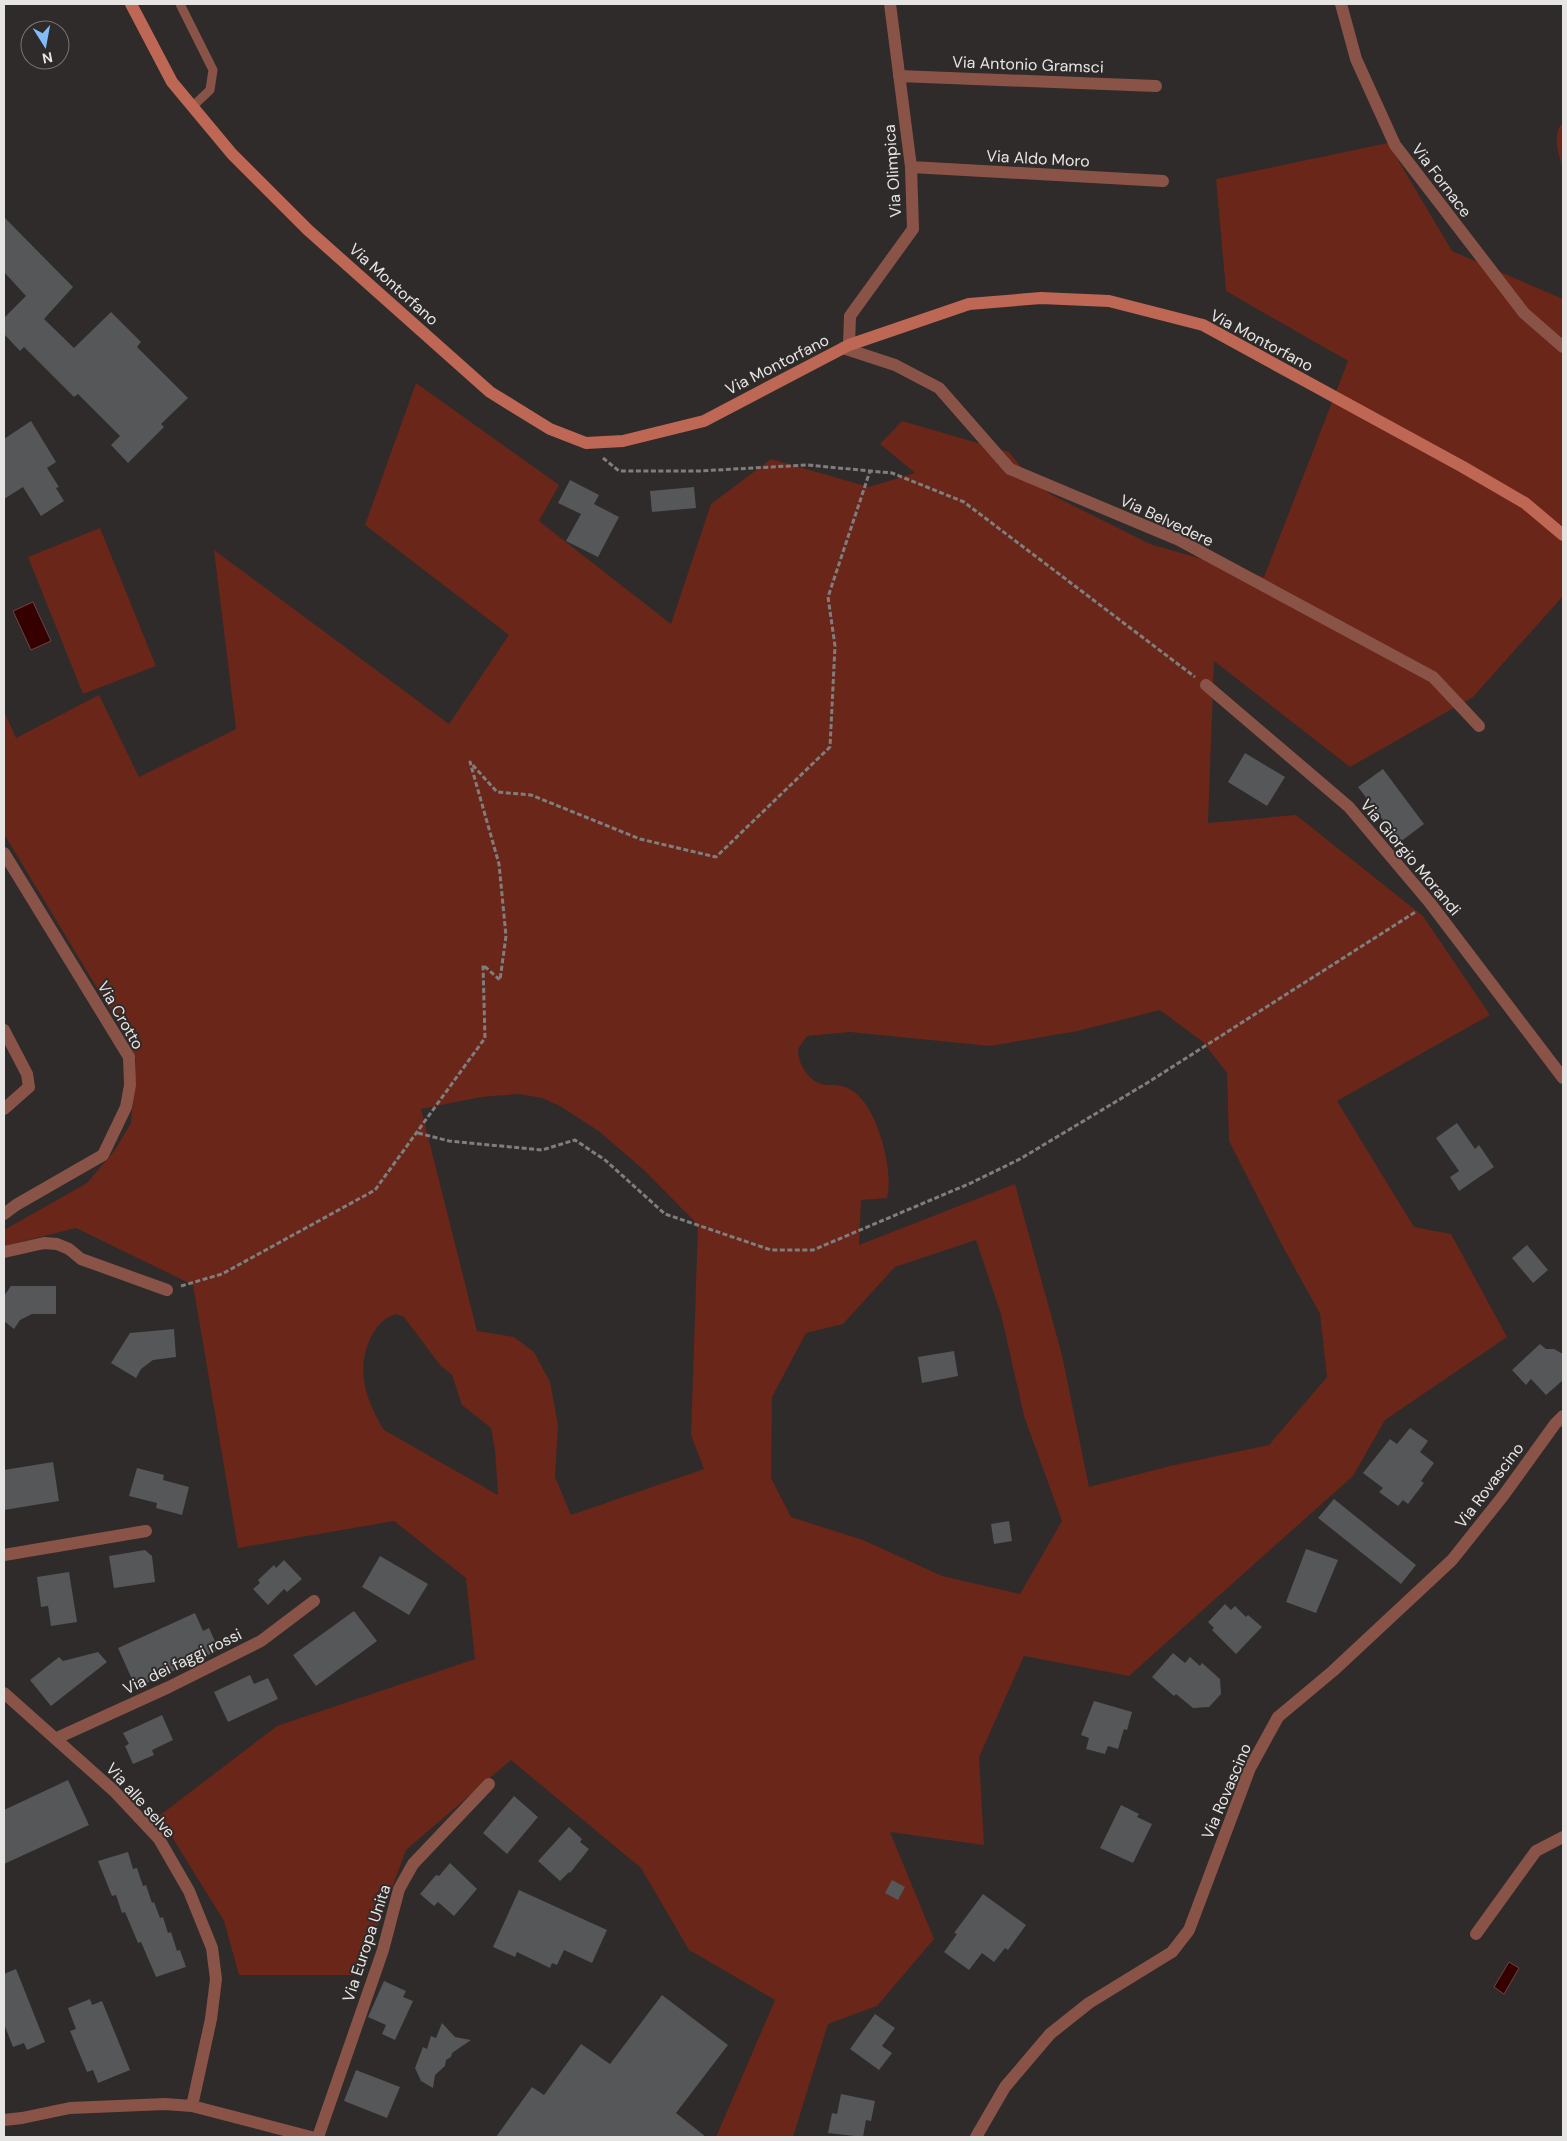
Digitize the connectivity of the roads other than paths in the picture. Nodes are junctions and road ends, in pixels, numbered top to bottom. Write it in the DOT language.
graph roads {
  1 [pos="131,4"];
  2 [pos="180,4"];
  3 [pos="890,4"];
  4 [pos="1341,4"];
  5 [pos="899,76"];
  6 [pos="1156,86"];
  7 [pos="193,106"];
  8 [pos="911,167"];
  9 [pos="1163,181"];
  10 [pos="846,347"];
  11 [pos="1563,348"];
  12 [pos="1563,535"];
  13 [pos="1206,685"];
  14 [pos="1480,726"];
  15 [pos="4,854"];
  16 [pos="4,1030"];
  17 [pos="1563,1078"];
  18 [pos="4,1109"];
  19 [pos="4,1214"];
  20 [pos="4,1252"];
  21 [pos="167,1290"];
  22 [pos="1563,1416"];
  23 [pos="146,1531"];
  24 [pos="4,1555"];
  25 [pos="314,1601"];
  26 [pos="4,1693"];
  27 [pos="57,1738"];
  28 [pos="489,1784"];
  29 [pos="1563,1837"];
  30 [pos="1476,1934"];
  31 [pos="192,2106"];
  32 [pos="22,2118"];
  33 [pos="4,2120"];
  34 [pos="4,2126"];
  35 [pos="311,2137"];
  36 [pos="318,2137"];
  37 [pos="976,2137"];
  1 -- 7 [label="street, Via Montorfano"];
  2 -- 7 [label="lane"];
  3 -- 5 [label="street, Via Olimpica"];
  4 -- 11 [label="street, Via Fornace"];
  5 -- 6 [label="street, Via Antonio Gramsci"];
  5 -- 8 [label="street, Via Olimpica"];
  7 -- 10 [label="street, Via Montorfano"];
  8 -- 9 [label="street, Via Aldo Moro"];
  8 -- 10 [label="street, Via Olimpica"];
  10 -- 12 [label="street, Via Montorfano"];
  10 -- 14 [label="street, Via Belvedere"];
  13 -- 17 [label="street, Via Giorgio Morandi"];
  15 -- 19 [label="street, Via Crotto"];
  16 -- 18 [label="street"];
  20 -- 21 [label="street"];
  22 -- 37 [label="street, Via Rovascino"];
  23 -- 24 [label="street"];
  25 -- 27 [label="street, Via dei faggi rossi"];
  26 -- 27 [label="street, Via alle selve"];
  27 -- 31 [label="street, Via alle selve"];
  28 -- 36 [label="street, Via Europa Unita"];
  29 -- 30 [label="street"];
  31 -- 32 [label="street"];
  31 -- 35 [label="street"];
  32 -- 33 [label="street"];
  32 -- 34 [label="street"];
}
